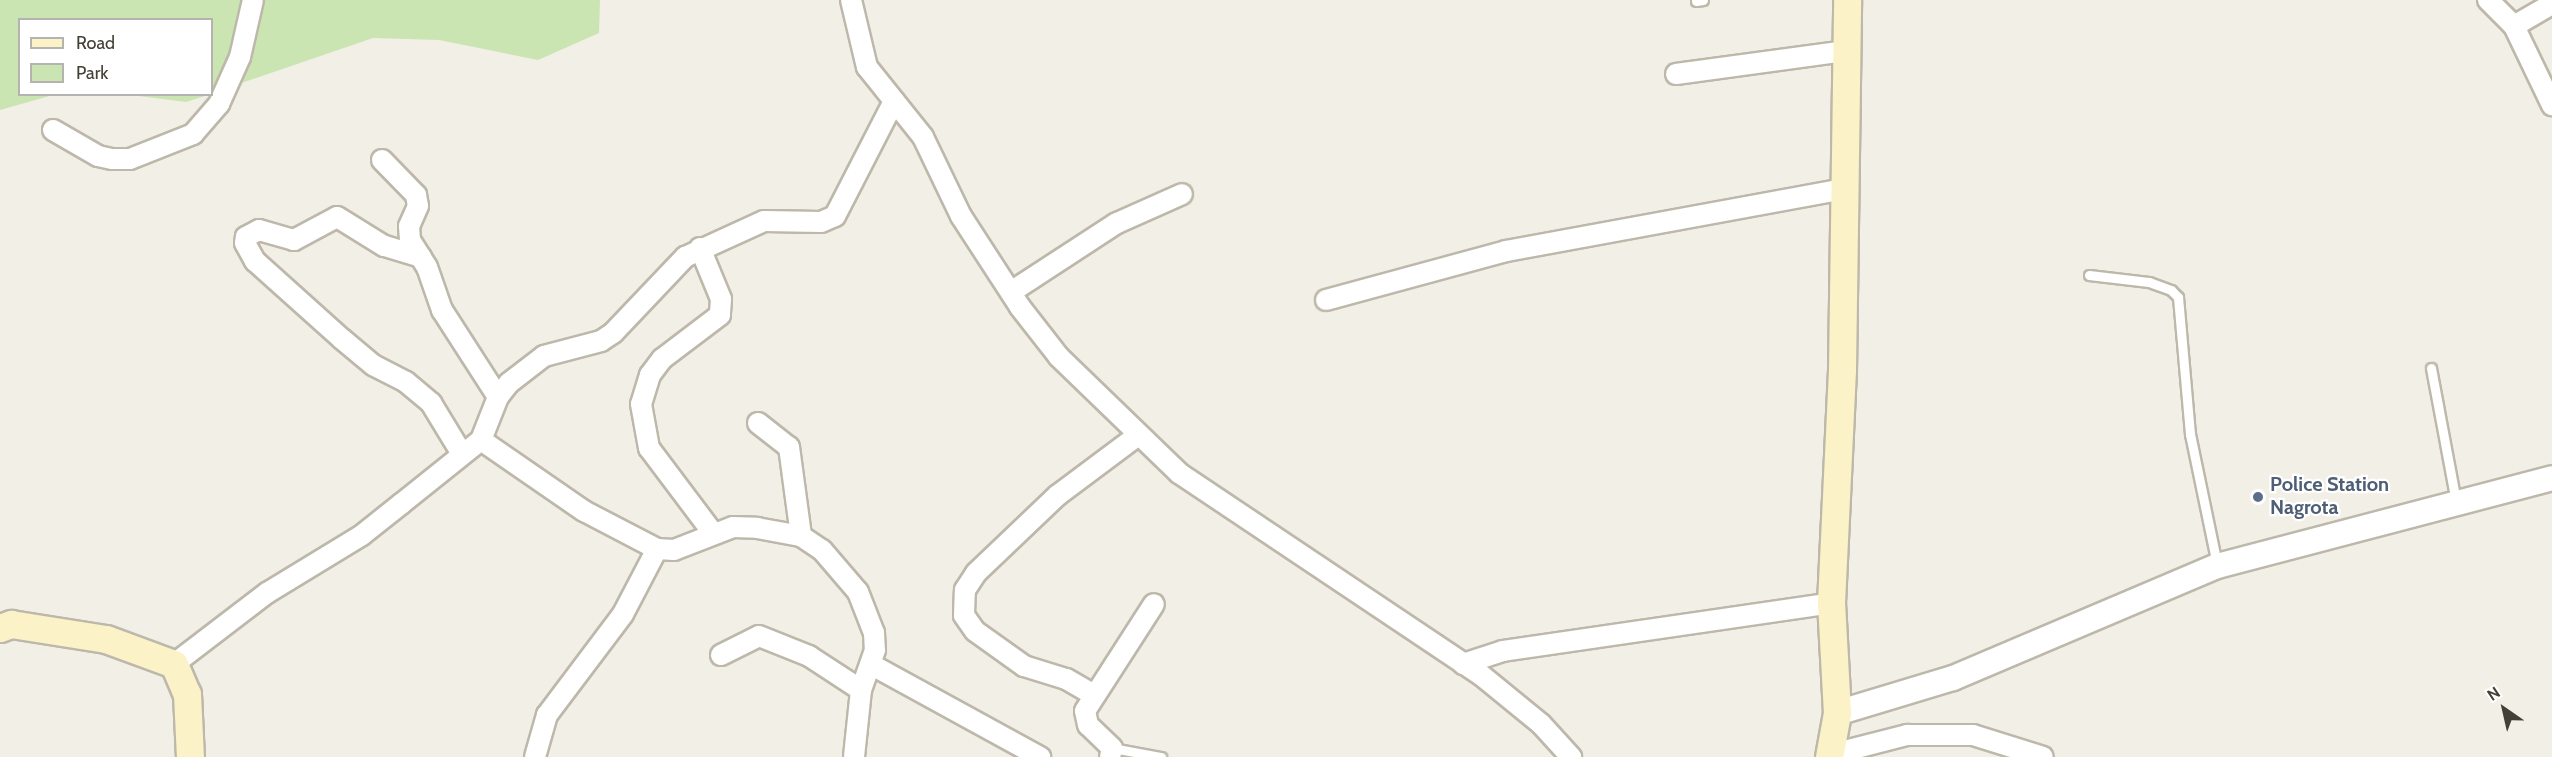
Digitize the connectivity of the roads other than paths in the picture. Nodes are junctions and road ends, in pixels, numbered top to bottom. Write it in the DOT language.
graph roads {
  1 [pos="253,0"];
  2 [pos="851,0"];
  3 [pos="1846,0"];
  4 [pos="2488,0"];
  5 [pos="2552,4"];
  6 [pos="2514,26"];
  7 [pos="1846,51"];
  8 [pos="1676,74"];
  9 [pos="894,101"];
  10 [pos="2552,105"];
  11 [pos="53,130"];
  12 [pos="382,160"];
  13 [pos="1844,189"];
  14 [pos="1182,194"];
  15 [pos="700,248"];
  16 [pos="421,257"];
  17 [pos="2090,275"];
  18 [pos="1011,292"];
  19 [pos="1326,300"];
  20 [pos="2430,368"];
  21 [pos="498,398"];
  22 [pos="758,423"];
  23 [pos="1137,436"];
  24 [pos="481,440"];
  25 [pos="462,454"];
  26 [pos="2552,478"];
  27 [pos="2457,504"];
  28 [pos="713,532"];
  29 [pos="801,536"];
  30 [pos="657,549"];
  31 [pos="2217,566"];
  32 [pos="1831,603"];
  33 [pos="1154,604"];
  34 [pos="0,628"];
  35 [pos="721,655"];
  36 [pos="174,664"];
  37 [pos="1463,664"];
  38 [pos="872,665"];
  39 [pos="861,690"];
  40 [pos="1094,694"];
  41 [pos="1837,713"];
  42 [pos="1111,753"];
  43 [pos="1829,756"];
  44 [pos="190,757"];
  45 [pos="535,757"];
  46 [pos="854,757"];
  47 [pos="1040,757"];
  48 [pos="1161,757"];
  49 [pos="1570,757"];
  50 [pos="2043,757"];
  1 -- 11 [label="street"];
  2 -- 9 [label="street"];
  3 -- 7 [label="main road"];
  4 -- 6 [label="street"];
  5 -- 6 [label="street"];
  6 -- 10 [label="street"];
  7 -- 8 [label="street"];
  7 -- 13 [label="main road"];
  9 -- 15 [label="street"];
  9 -- 18 [label="street"];
  12 -- 16 [label="street"];
  13 -- 19 [label="street"];
  13 -- 32 [label="main road"];
  14 -- 18 [label="street"];
  15 -- 21 [label="street"];
  15 -- 28 [label="street"];
  16 -- 21 [label="street"];
  16 -- 25 [label="street"];
  17 -- 31 [label="lane"];
  18 -- 23 [label="street"];
  20 -- 27 [label="lane"];
  21 -- 24 [label="street"];
  22 -- 29 [label="street"];
  23 -- 37 [label="street"];
  23 -- 40 [label="street"];
  24 -- 25 [label="street"];
  24 -- 30 [label="street"];
  25 -- 36 [label="street"];
  26 -- 27 [label="street"];
  27 -- 31 [label="street"];
  28 -- 29 [label="street"];
  28 -- 30 [label="street"];
  29 -- 38 [label="street"];
  30 -- 45 [label="street"];
  31 -- 41 [label="street"];
  32 -- 37 [label="street"];
  32 -- 41 [label="main road"];
  33 -- 40 [label="street"];
  34 -- 36 [label="main road"];
  35 -- 39 [label="street"];
  36 -- 44 [label="main road"];
  37 -- 49 [label="street"];
  38 -- 39 [label="street"];
  38 -- 47 [label="street"];
  39 -- 46 [label="street"];
  40 -- 42 [label="street"];
  41 -- 43 [label="main road"];
  42 -- 48 [label="lane"];
  43 -- 50 [label="street"];
}
